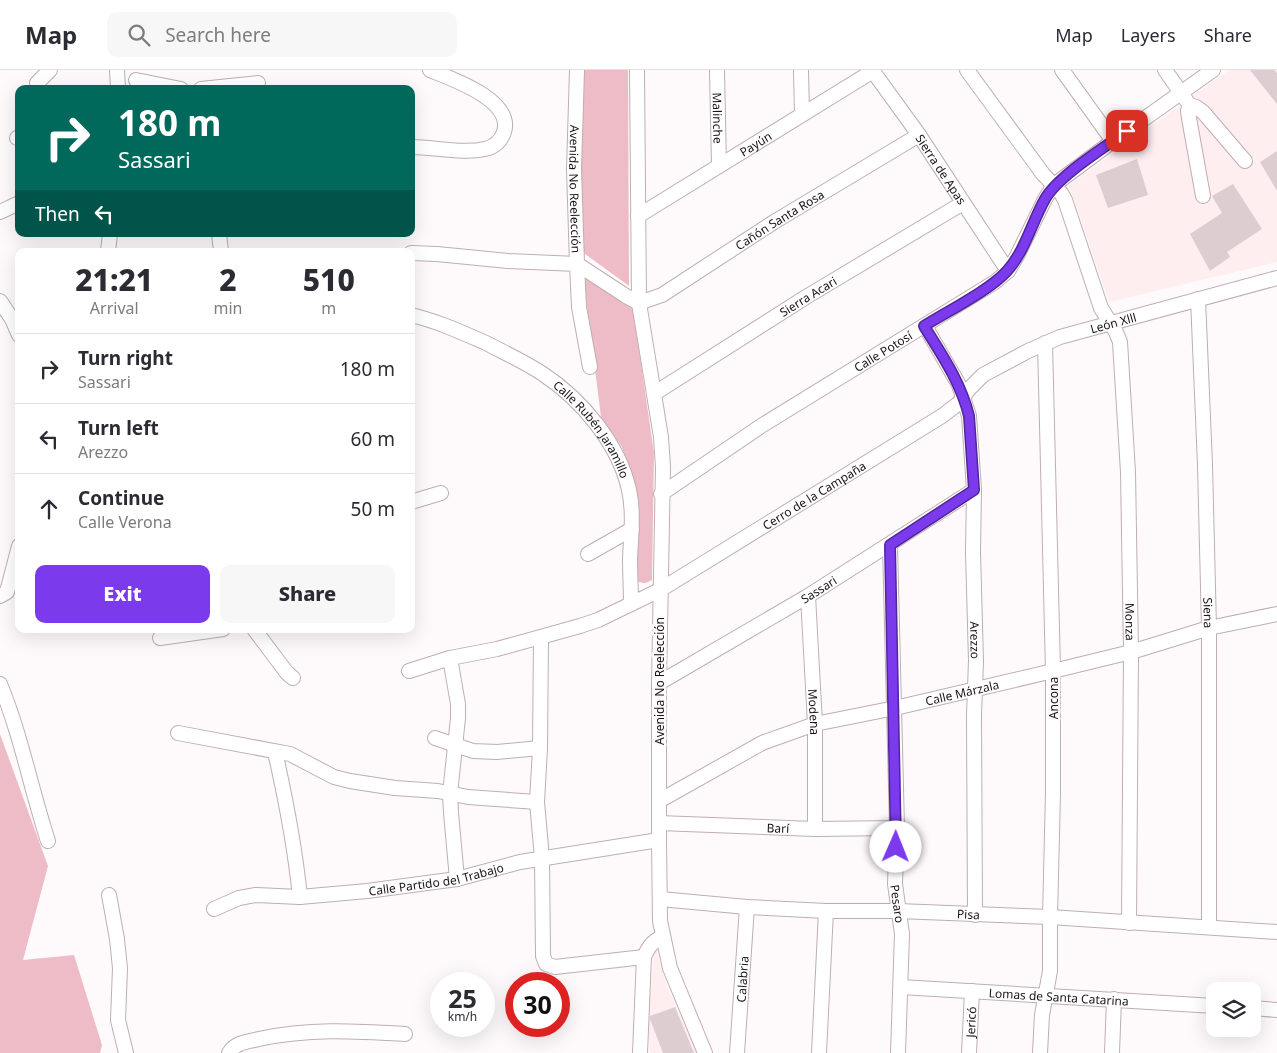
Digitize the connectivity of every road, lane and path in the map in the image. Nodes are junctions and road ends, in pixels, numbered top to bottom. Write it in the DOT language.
graph roads {
  1 [pos="50,70"];
  2 [pos="118,70"];
  3 [pos="430,70"];
  4 [pos="577,70"];
  5 [pos="637,70"];
  6 [pos="717,70"];
  7 [pos="801,70"];
  8 [pos="967,70"];
  9 [pos="1062,70"];
  10 [pos="1165,70"];
  11 [pos="1213,70"];
  12 [pos="872,71"];
  13 [pos="135,80"];
  14 [pos="37,83"];
  15 [pos="258,83"];
  16 [pos="118,85"];
  17 [pos="161,85"];
  18 [pos="239,85"];
  19 [pos="1181,92"];
  20 [pos="1190,105"];
  21 [pos="802,114"];
  22 [pos="919,136"];
  23 [pos="1113,141"];
  24 [pos="415,146"];
  25 [pos="1245,161"];
  26 [pos="719,166"];
  27 [pos="1054,186"];
  28 [pos="1204,196"];
  29 [pos="963,203"];
  30 [pos="15,205"];
  31 [pos="0,212"];
  32 [pos="638,216"];
  33 [pos="415,253"];
  34 [pos="577,264"];
  35 [pos="1008,270"];
  36 [pos="1277,278"];
  37 [pos="1198,299"];
  38 [pos="0,301"];
  39 [pos="639,303"];
  40 [pos="415,316"];
  41 [pos="1111,324"];
  42 [pos="15,326"];
  43 [pos="924,326"];
  44 [pos="1045,343"];
  45 [pos="590,367"];
  46 [pos="655,393"];
  47 [pos="964,397"];
  48 [pos="974,490"];
  49 [pos="441,492"];
  50 [pos="662,494"];
  51 [pos="415,501"];
  52 [pos="632,528"];
  53 [pos="890,545"];
  54 [pos="588,554"];
  55 [pos="15,563"];
  56 [pos="660,590"];
  57 [pos="8,592"];
  58 [pos="808,596"];
  59 [pos="631,604"];
  60 [pos="1277,614"];
  61 [pos="1209,628"];
  62 [pos="195,633"];
  63 [pos="257,633"];
  64 [pos="160,638"];
  65 [pos="540,638"];
  66 [pos="1131,652"];
  67 [pos="450,658"];
  68 [pos="409,671"];
  69 [pos="1053,671"];
  70 [pos="293,678"];
  71 [pos="659,683"];
  72 [pos="0,684"];
  73 [pos="975,690"];
  74 [pos="895,708"];
  75 [pos="815,724"];
  76 [pos="178,734"];
  77 [pos="435,738"];
  78 [pos="456,746"];
  79 [pos="540,748"];
  80 [pos="275,752"];
  81 [pos="450,794"];
  82 [pos="659,801"];
  83 [pos="537,802"];
  84 [pos="659,822"];
  85 [pos="897,828"];
  86 [pos="815,829"];
  87 [pos="658,840"];
  88 [pos="48,841"];
  89 [pos="542,858"];
  90 [pos="457,879"];
  91 [pos="109,895"];
  92 [pos="300,897"];
  93 [pos="660,899"];
  94 [pos="747,907"];
  95 [pos="214,909"];
  96 [pos="826,911"];
  97 [pos="898,911"];
  98 [pos="975,915"];
  99 [pos="1050,917"];
  100 [pos="1129,923"];
  101 [pos="1209,928"];
  102 [pos="1277,932"];
  103 [pos="662,937"];
  104 [pos="644,957"];
  105 [pos="901,988"];
  106 [pos="972,992"];
  107 [pos="1044,995"];
  108 [pos="1114,999"];
  109 [pos="1206,1005"];
  110 [pos="1261,1009"];
  111 [pos="1277,1010"];
  112 [pos="405,1034"];
  113 [pos="233,1048"];
  114 [pos="126,1053"];
  115 [pos="640,1053"];
  116 [pos="705,1053"];
  117 [pos="737,1053"];
  118 [pos="819,1053"];
  119 [pos="898,1053"];
  120 [pos="969,1053"];
  121 [pos="1040,1053"];
  122 [pos="1112,1053"];
  1 -- 14 [label="street"];
  2 -- 16 [label="street"];
  3 -- 24 [label="street"];
  4 -- 34 [label="street, Avenida No Reelección"];
  5 -- 32 [label="street, Avenida No Reelección"];
  6 -- 26 [label="street, Malinche"];
  7 -- 21 [label="street"];
  8 -- 27 [label="street, Monza"];
  9 -- 23 [label="street"];
  10 -- 19 [label="street"];
  11 -- 19 [label="street, Calle Potosí"];
  12 -- 21 [label="street, Payún"];
  12 -- 22 [label="street, Sierra de Apas"];
  13 -- 17 [label="street"];
  15 -- 18 [label="street"];
  19 -- 20 [label="street"];
  19 -- 23 [label="street, Calle Potosí"];
  20 -- 25 [label="street"];
  20 -- 28 [label="street"];
  21 -- 26 [label="street, Payún"];
  22 -- 29 [label="street, Sierra de Apas"];
  22 -- 39 [label="street, Cañón Santa Rosa"];
  23 -- 27 [label="street, Calle Potosí"];
  26 -- 32 [label="street, Payún"];
  27 -- 35 [label="street, Calle Potosí"];
  27 -- 41 [label="street, Monza"];
  29 -- 35 [label="street, Sierra de Apas"];
  29 -- 46 [label="street, Sierra Acari"];
  30 -- 31 [label="street"];
  32 -- 39 [label="street, Avenida No Reelección"];
  33 -- 34 [label="street"];
  34 -- 39 [label="street, Avenida No Reelección"];
  34 -- 45 [label="street"];
  35 -- 43 [label="street, Calle Potosí"];
  36 -- 37 [label="street, León Xlll"];
  37 -- 41 [label="street, León Xlll"];
  37 -- 61 [label="street, Siena"];
  38 -- 42 [label="street"];
  39 -- 46 [label="street, Avenida No Reelección"];
  40 -- 52 [label="street, Calle Rubén Jaramillo"];
  41 -- 44 [label="street, León Xlll"];
  41 -- 66 [label="street, Monza"];
  43 -- 47 [label="street, Arezzo"];
  43 -- 50 [label="street, Calle Potosí"];
  44 -- 47 [label="street, León Xlll"];
  44 -- 69 [label="street, Ancona"];
  46 -- 50 [label="street, Avenida No Reelección"];
  47 -- 48 [label="street, Arezzo"];
  47 -- 56 [label="street, Cerro de la Campaña"];
  48 -- 53 [label="street, Sassari"];
  48 -- 73 [label="street, Arezzo"];
  49 -- 51 [label="street"];
  50 -- 56 [label="street, Avenida No Reelección"];
  52 -- 54 [label="street"];
  52 -- 59 [label="street, Calle Rubén Jaramillo"];
  53 -- 58 [label="street, Sassari"];
  53 -- 74 [label="street, Pesaro"];
  55 -- 57 [label="street"];
  56 -- 59 [label="street"];
  56 -- 71 [label="street, Avenida No Reelección"];
  58 -- 71 [label="street, Sassari"];
  58 -- 75 [label="street, Modena"];
  59 -- 65 [label="street"];
  60 -- 61 [label="street, Calle Márzala"];
  61 -- 66 [label="street, Calle Márzala"];
  61 -- 101 [label="street, Siena"];
  62 -- 64 [label="street"];
  63 -- 70 [label="street"];
  65 -- 67 [label="street"];
  65 -- 79 [label="street"];
  66 -- 69 [label="street, Calle Márzala"];
  66 -- 100 [label="street, Monza"];
  67 -- 68 [label="street"];
  67 -- 78 [label="street"];
  69 -- 73 [label="street, Calle Márzala"];
  69 -- 99 [label="street, Ancona"];
  71 -- 82 [label="street, Avenida No Reelección"];
  72 -- 88 [label="street"];
  73 -- 74 [label="street, Calle Márzala"];
  73 -- 98 [label="street, Arezzo"];
  74 -- 75 [label="street, Calle Márzala"];
  74 -- 85 [label="street, Pesaro"];
  75 -- 82 [label="street, Calle Márzala"];
  75 -- 86 [label="street, Modena"];
  76 -- 80 [label="street"];
  77 -- 78 [label="street"];
  78 -- 79 [label="street"];
  78 -- 81 [label="street"];
  79 -- 83 [label="street"];
  80 -- 81 [label="street"];
  80 -- 92 [label="street"];
  81 -- 83 [label="street"];
  81 -- 90 [label="street"];
  82 -- 84 [label="street, Avenida No Reelección"];
  83 -- 89 [label="street"];
  84 -- 86 [label="street, Barí"];
  84 -- 87 [label="street, Avenida No Reelección"];
  85 -- 86 [label="street, Barí"];
  85 -- 97 [label="street, Pesaro"];
  87 -- 89 [label="street, Calle Partido del Trabajo"];
  87 -- 93 [label="street, Avenida No Reelección"];
  89 -- 90 [label="street, Calle Partido del Trabajo"];
  89 -- 104 [label="street"];
  90 -- 92 [label="street, Calle Partido del Trabajo"];
  91 -- 114 [label="street"];
  92 -- 95 [label="street, Calle Partido del Trabajo"];
  93 -- 94 [label="street, Pisa"];
  93 -- 103 [label="street, Avenida No Reelección"];
  94 -- 96 [label="street, Pisa"];
  94 -- 117 [label="street, Calabria"];
  96 -- 97 [label="street, Pisa"];
  96 -- 118 [label="street"];
  97 -- 98 [label="street, Pisa"];
  97 -- 105 [label="street, Pesaro"];
  98 -- 99 [label="street, Pisa"];
  99 -- 100 [label="street, Pisa"];
  99 -- 107 [label="street, Ancona"];
  100 -- 101 [label="street, Pisa"];
  101 -- 102 [label="street, Pisa"];
  103 -- 104 [label="street"];
  103 -- 116 [label="street, Avenida No Reelección"];
  104 -- 115 [label="street"];
  105 -- 106 [label="street, Lomas de Santa Catarina"];
  105 -- 119 [label="street, Pesaro"];
  106 -- 107 [label="street, Lomas de Santa Catarina"];
  106 -- 120 [label="street, Jericó"];
  107 -- 108 [label="street, Lomas de Santa Catarina"];
  107 -- 121 [label="street, Ancona"];
  108 -- 109 [label="street, Lomas de Santa Catarina"];
  108 -- 122 [label="street"];
  110 -- 111 [label="street"];
  112 -- 113 [label="street"];
}
